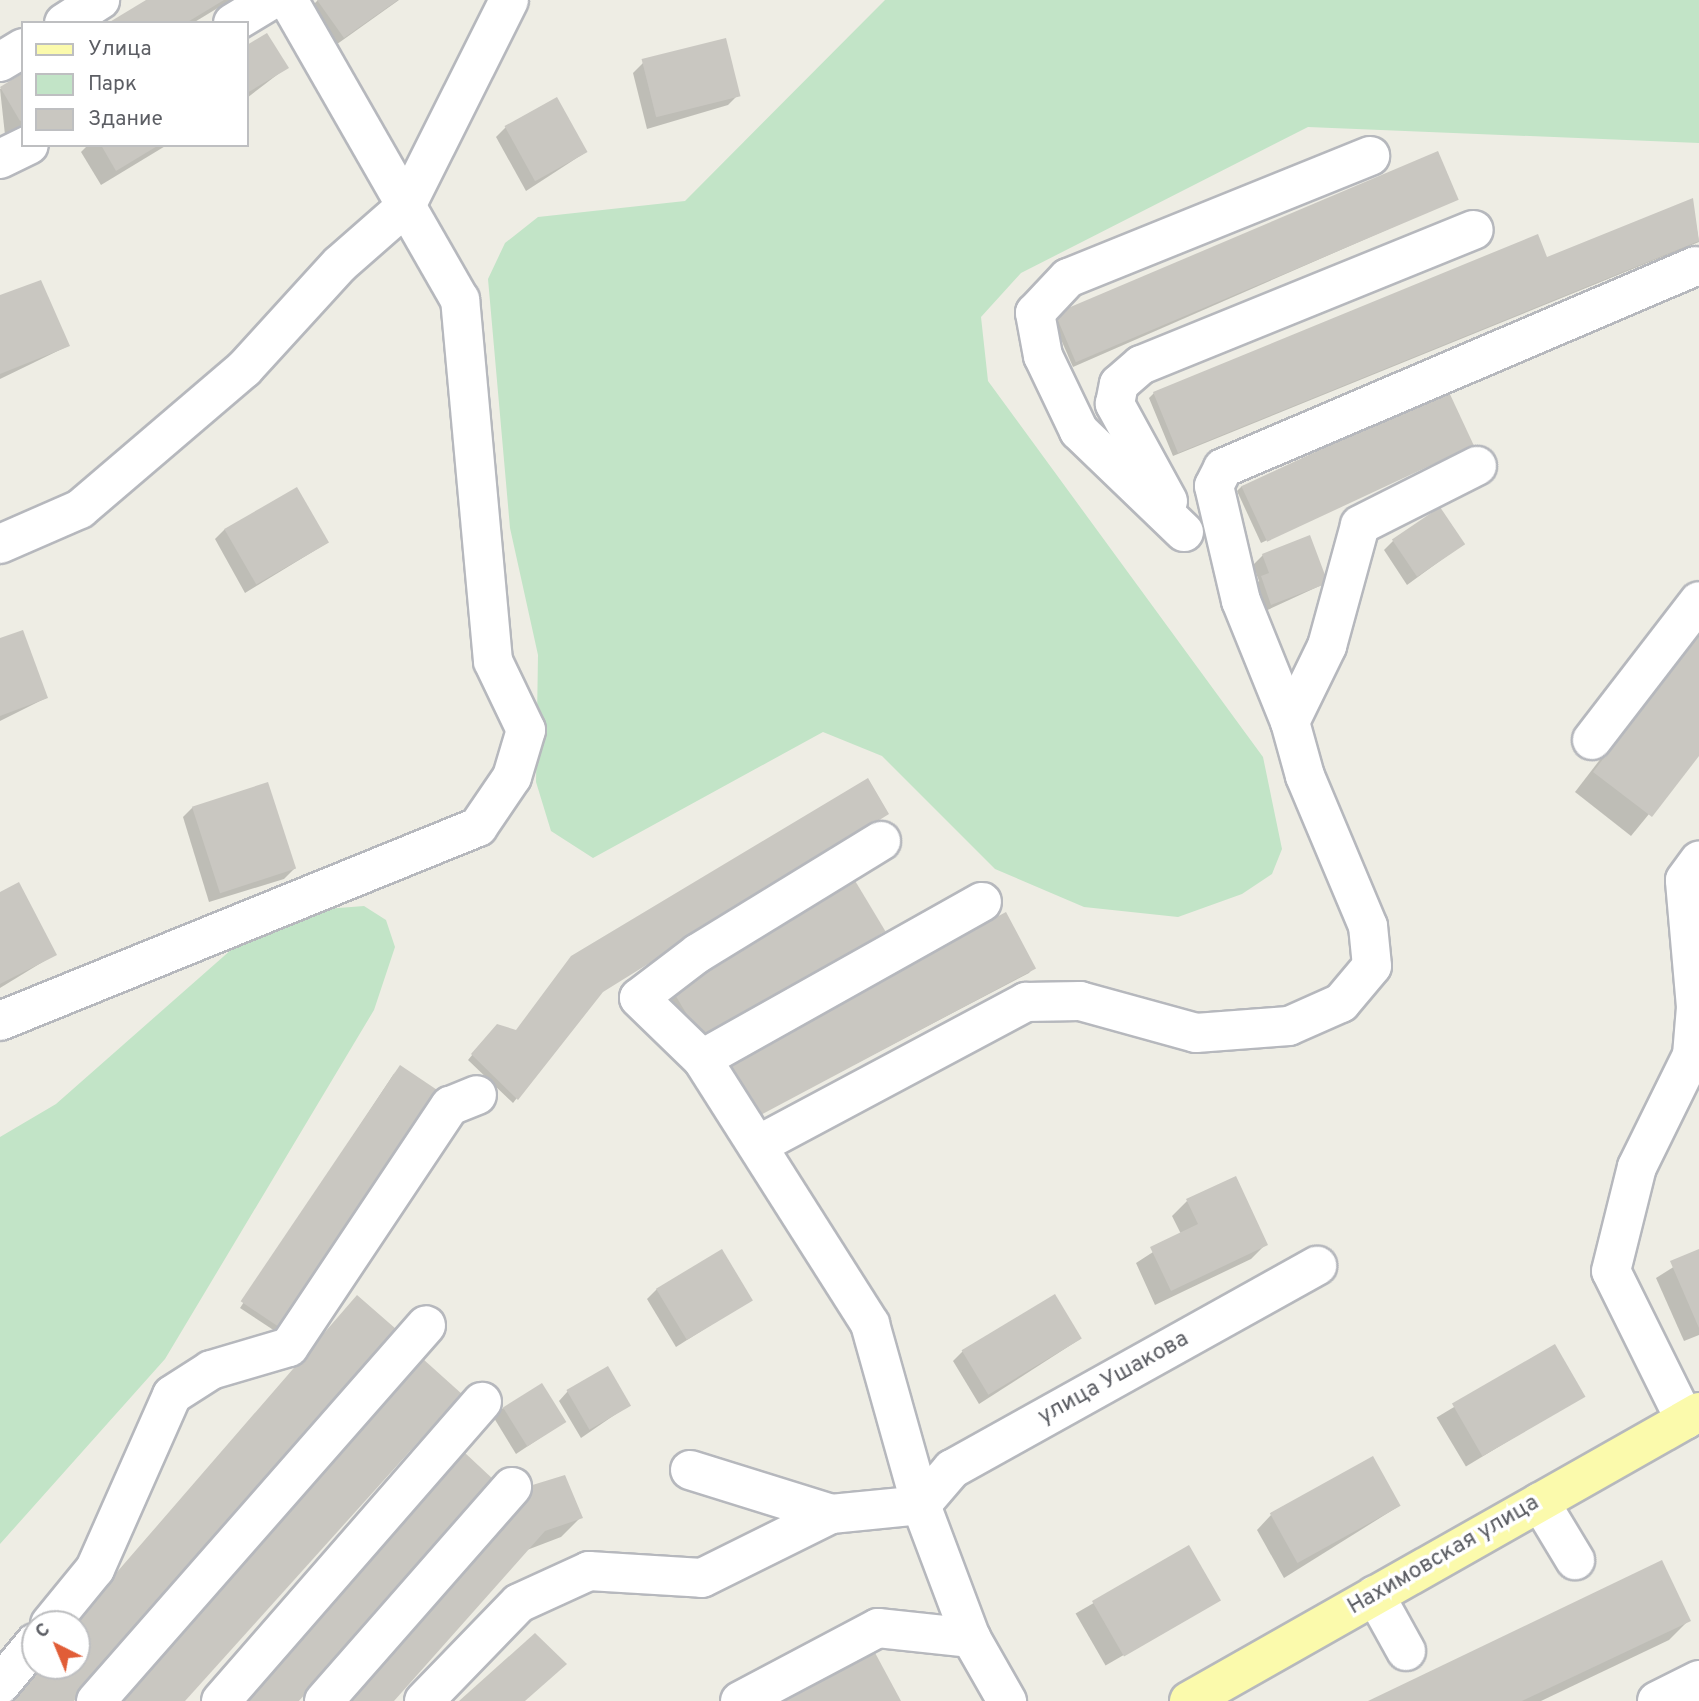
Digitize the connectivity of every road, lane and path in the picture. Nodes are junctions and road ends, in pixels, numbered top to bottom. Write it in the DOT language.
graph roads {
  1 [pos="100,0"];
  2 [pos="271,0"];
  3 [pos="288,0"];
  4 [pos="509,0"];
  5 [pos="67,21"];
  6 [pos="236,21"];
  7 [pos="21,49"];
  8 [pos="0,62"];
  9 [pos="25,147"];
  10 [pos="1370,156"];
  11 [pos="0,159"];
  12 [pos="406,206"];
  13 [pos="1474,230"];
  14 [pos="1696,266"];
  15 [pos="1477,466"];
  16 [pos="1184,532"];
  17 [pos="0,544"];
  18 [pos="1241,601"];
  19 [pos="1699,601"];
  20 [pos="1290,722"];
  21 [pos="1592,740"];
  22 [pos="881,841"];
  23 [pos="1699,861"];
  24 [pos="982,902"];
  25 [pos="1697,1005"];
  26 [pos="0,1021"];
  27 [pos="702,1059"];
  28 [pos="477,1096"];
  29 [pos="760,1144"];
  30 [pos="1317,1266"];
  31 [pos="426,1326"];
  32 [pos="482,1402"];
  33 [pos="1692,1416"];
  34 [pos="690,1470"];
  35 [pos="512,1487"];
  36 [pos="1540,1502"];
  37 [pos="921,1505"];
  38 [pos="831,1514"];
  39 [pos="1575,1560"];
  40 [pos="1375,1595"];
  41 [pos="61,1610"];
  42 [pos="971,1638"];
  43 [pos="1406,1651"];
  44 [pos="21,1660"];
  45 [pos="1699,1680"];
  46 [pos="0,1685"];
  47 [pos="96,1701"];
  48 [pos="221,1701"];
  49 [pos="324,1701"];
  50 [pos="424,1701"];
  51 [pos="740,1701"];
  52 [pos="1007,1701"];
  53 [pos="1189,1701"];
  54 [pos="1657,1701"];
  1 -- 5 [label="street"];
  2 -- 6 [label="street"];
  3 -- 12 [label="street"];
  4 -- 12 [label="street"];
  7 -- 8 [label="street"];
  9 -- 11 [label="street"];
  10 -- 16 [label="street"];
  12 -- 17 [label="street"];
  12 -- 26 [label="street"];
  13 -- 16 [label="street"];
  14 -- 18 [label="street"];
  15 -- 20 [label="street"];
  16 -- 18 [label="street"];
  18 -- 20 [label="street"];
  19 -- 21 [label="street"];
  20 -- 29 [label="street"];
  22 -- 27 [label="street"];
  23 -- 25 [label="street"];
  24 -- 27 [label="street"];
  25 -- 33 [label="street"];
  27 -- 29 [label="street"];
  28 -- 41 [label="street"];
  29 -- 37 [label="street"];
  30 -- 37 [label="street, улица Ушакова"];
  31 -- 47 [label="street"];
  32 -- 48 [label="street"];
  33 -- 36 [label="main road, Нахимовская улица"];
  34 -- 38 [label="street"];
  35 -- 49 [label="street"];
  36 -- 39 [label="street"];
  36 -- 40 [label="main road, Нахимовская улица"];
  37 -- 38 [label="street"];
  37 -- 42 [label="street"];
  38 -- 50 [label="street"];
  40 -- 43 [label="street"];
  40 -- 53 [label="main road, Нахимовская улица"];
  42 -- 51 [label="street"];
  42 -- 52 [label="street"];
  44 -- 46 [label="street"];
  45 -- 54 [label="street"];
}
